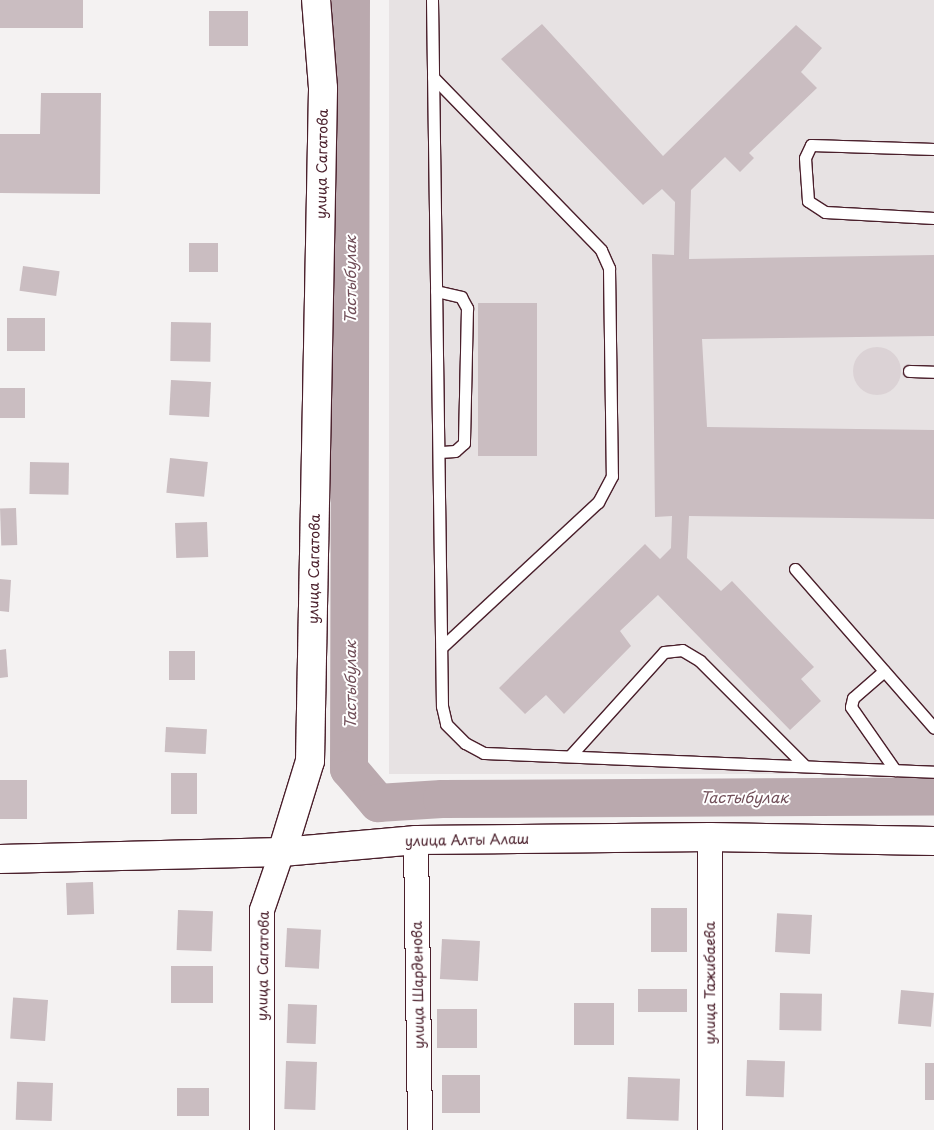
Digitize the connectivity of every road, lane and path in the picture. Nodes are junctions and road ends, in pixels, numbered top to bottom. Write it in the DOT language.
graph roads {
  1 [pos="316,0"];
  2 [pos="432,0"];
  3 [pos="433,77"];
  4 [pos="934,149"];
  5 [pos="934,218"];
  6 [pos="436,290"];
  7 [pos="909,371"];
  8 [pos="934,372"];
  9 [pos="439,452"];
  10 [pos="795,569"];
  11 [pos="442,648"];
  12 [pos="884,671"];
  13 [pos="934,728"];
  14 [pos="570,756"];
  15 [pos="805,766"];
  16 [pos="895,770"];
  17 [pos="934,772"];
  18 [pos="710,836"];
  19 [pos="416,840"];
  20 [pos="934,841"];
  21 [pos="282,852"];
  22 [pos="0,859"];
  23 [pos="262,1130"];
  24 [pos="420,1130"];
  25 [pos="710,1130"];
  1 -- 21 [label="street, улица Сагатова"];
  2 -- 3 [label="lane"];
  3 -- 6 [label="lane"];
  3 -- 11 [label="lane"];
  4 -- 5 [label="lane"];
  6 -- 9 [label="lane"];
  6 -- 9 [label="lane"];
  7 -- 8 [label="lane"];
  9 -- 11 [label="lane"];
  10 -- 12 [label="lane"];
  11 -- 14 [label="lane"];
  12 -- 13 [label="lane"];
  12 -- 16 [label="lane"];
  14 -- 15 [label="lane"];
  14 -- 15 [label="lane"];
  15 -- 16 [label="lane"];
  16 -- 17 [label="lane"];
  18 -- 19 [label="street, улица Алты Алаш"];
  18 -- 20 [label="street, улица Алты Алаш"];
  18 -- 25 [label="street, улица Тажибаева"];
  19 -- 21 [label="street, улица Алты Алаш"];
  19 -- 24 [label="street, улица Шарденова"];
  21 -- 22 [label="street, улица Алты Алаш"];
  21 -- 23 [label="street, улица Сагатова"];
}
